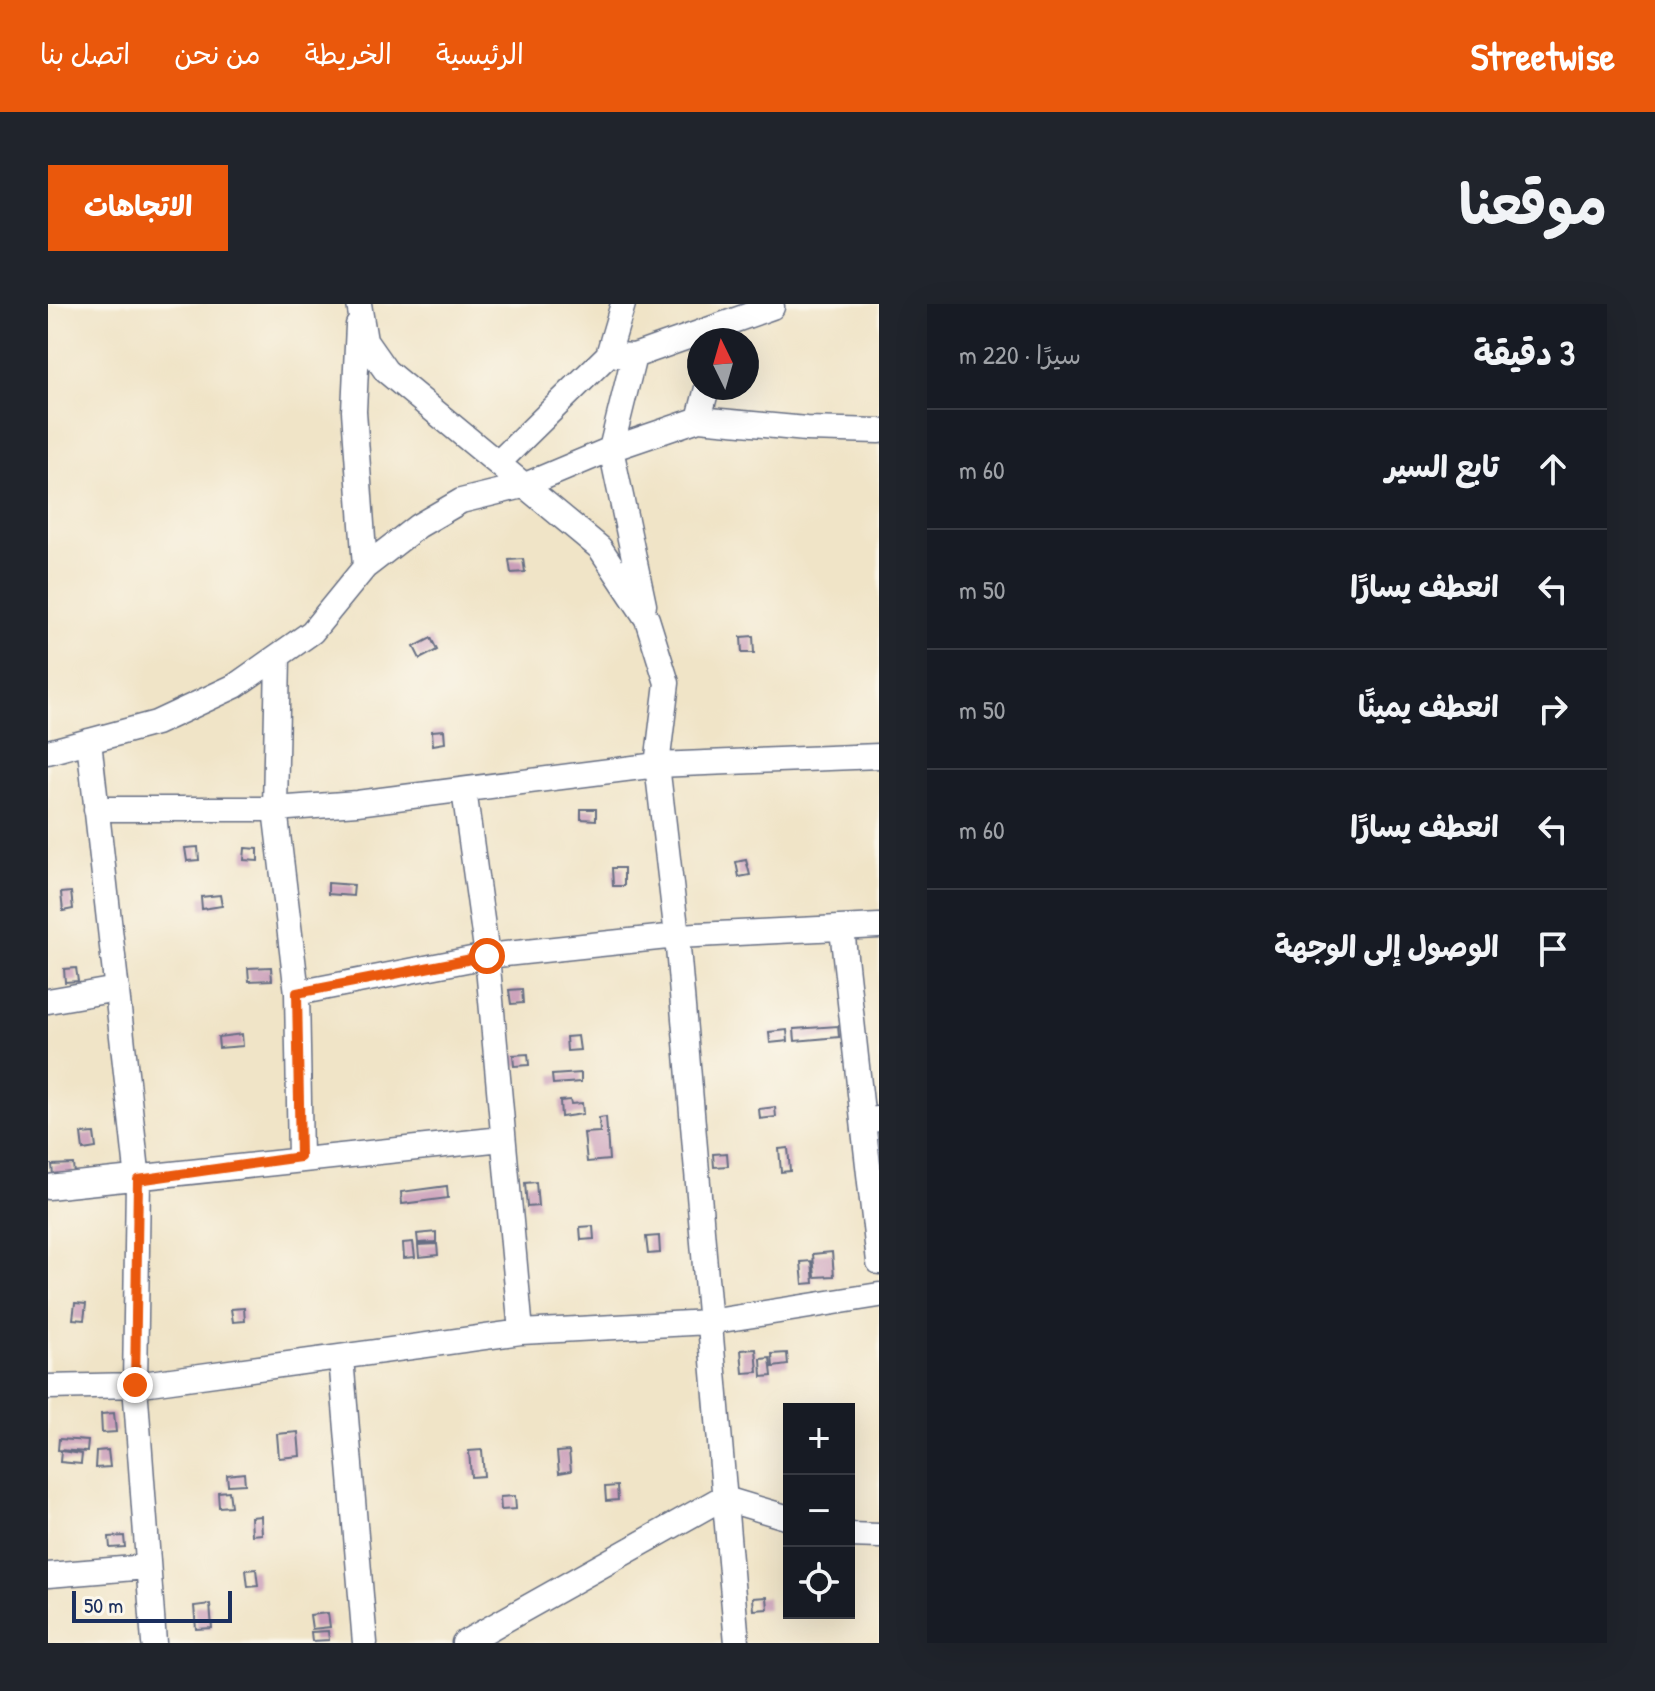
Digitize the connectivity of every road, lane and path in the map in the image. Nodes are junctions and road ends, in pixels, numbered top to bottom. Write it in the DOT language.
graph roads {
  1 [pos="623,304"];
  2 [pos="774,306"];
  3 [pos="360,309"];
  4 [pos="748,328"];
  5 [pos="608,355"];
  6 [pos="634,356"];
  7 [pos="704,400"];
  8 [pos="699,419"];
  9 [pos="879,431"];
  10 [pos="611,449"];
  11 [pos="499,462"];
  12 [pos="523,486"];
  13 [pos="365,567"];
  14 [pos="647,619"];
  15 [pos="278,656"];
  16 [pos="89,741"];
  17 [pos="48,752"];
  18 [pos="879,756"];
  19 [pos="657,765"];
  20 [pos="464,790"];
  21 [pos="96,809"];
  22 [pos="275,809"];
  23 [pos="879,926"];
  24 [pos="842,929"];
  25 [pos="677,936"];
  26 [pos="487,956"];
  27 [pos="117,989"];
  28 [pos="297,993"];
  29 [pos="48,1001"];
  30 [pos="871,1120"];
  31 [pos="502,1139"];
  32 [pos="300,1157"];
  33 [pos="138,1180"];
  34 [pos="48,1187"];
  35 [pos="879,1262"];
  36 [pos="879,1295"];
  37 [pos="709,1322"];
  38 [pos="521,1332"];
  39 [pos="341,1358"];
  40 [pos="135,1385"];
  41 [pos="48,1387"];
  42 [pos="722,1498"];
  43 [pos="783,1516"];
  44 [pos="855,1535"];
  45 [pos="879,1536"];
  46 [pos="147,1567"];
  47 [pos="48,1575"];
  48 [pos="497,1635"];
  49 [pos="154,1643"];
  50 [pos="365,1643"];
  51 [pos="464,1643"];
  52 [pos="737,1643"];
  1 -- 5 [label="street"];
  2 -- 4 [label="street"];
  2 -- 6 [label="street"];
  3 -- 11 [label="street"];
  3 -- 13 [label="street"];
  5 -- 6 [label="street"];
  5 -- 11 [label="street"];
  6 -- 10 [label="street"];
  7 -- 8 [label="street"];
  8 -- 9 [label="street"];
  8 -- 10 [label="street"];
  10 -- 12 [label="street"];
  10 -- 14 [label="street"];
  11 -- 12 [label="street"];
  12 -- 13 [label="street"];
  12 -- 14 [label="street"];
  13 -- 15 [label="street"];
  14 -- 19 [label="street"];
  15 -- 16 [label="street"];
  15 -- 22 [label="street"];
  16 -- 17 [label="street"];
  16 -- 21 [label="street"];
  18 -- 19 [label="street"];
  19 -- 20 [label="street"];
  19 -- 25 [label="street"];
  20 -- 22 [label="street"];
  20 -- 26 [label="street"];
  21 -- 22 [label="street"];
  21 -- 27 [label="street"];
  22 -- 28 [label="street"];
  23 -- 24 [label="street"];
  24 -- 25 [label="street"];
  24 -- 30 [label="street"];
  25 -- 26 [label="street"];
  25 -- 37 [label="street"];
  26 -- 28 [label="street"];
  26 -- 31 [label="street"];
  27 -- 29 [label="street"];
  27 -- 33 [label="street"];
  28 -- 32 [label="street"];
  30 -- 35 [label="street"];
  31 -- 32 [label="street"];
  31 -- 38 [label="street"];
  32 -- 33 [label="street"];
  33 -- 34 [label="street"];
  33 -- 40 [label="street"];
  36 -- 37 [label="street"];
  37 -- 38 [label="street"];
  37 -- 42 [label="street"];
  38 -- 39 [label="street"];
  39 -- 40 [label="street"];
  39 -- 50 [label="street"];
  40 -- 41 [label="street"];
  40 -- 46 [label="street"];
  42 -- 43 [label="street"];
  42 -- 48 [label="street"];
  42 -- 52 [label="street"];
  44 -- 45 [label="street"];
  46 -- 47 [label="street"];
  46 -- 49 [label="street"];
  48 -- 51 [label="street"];
}
